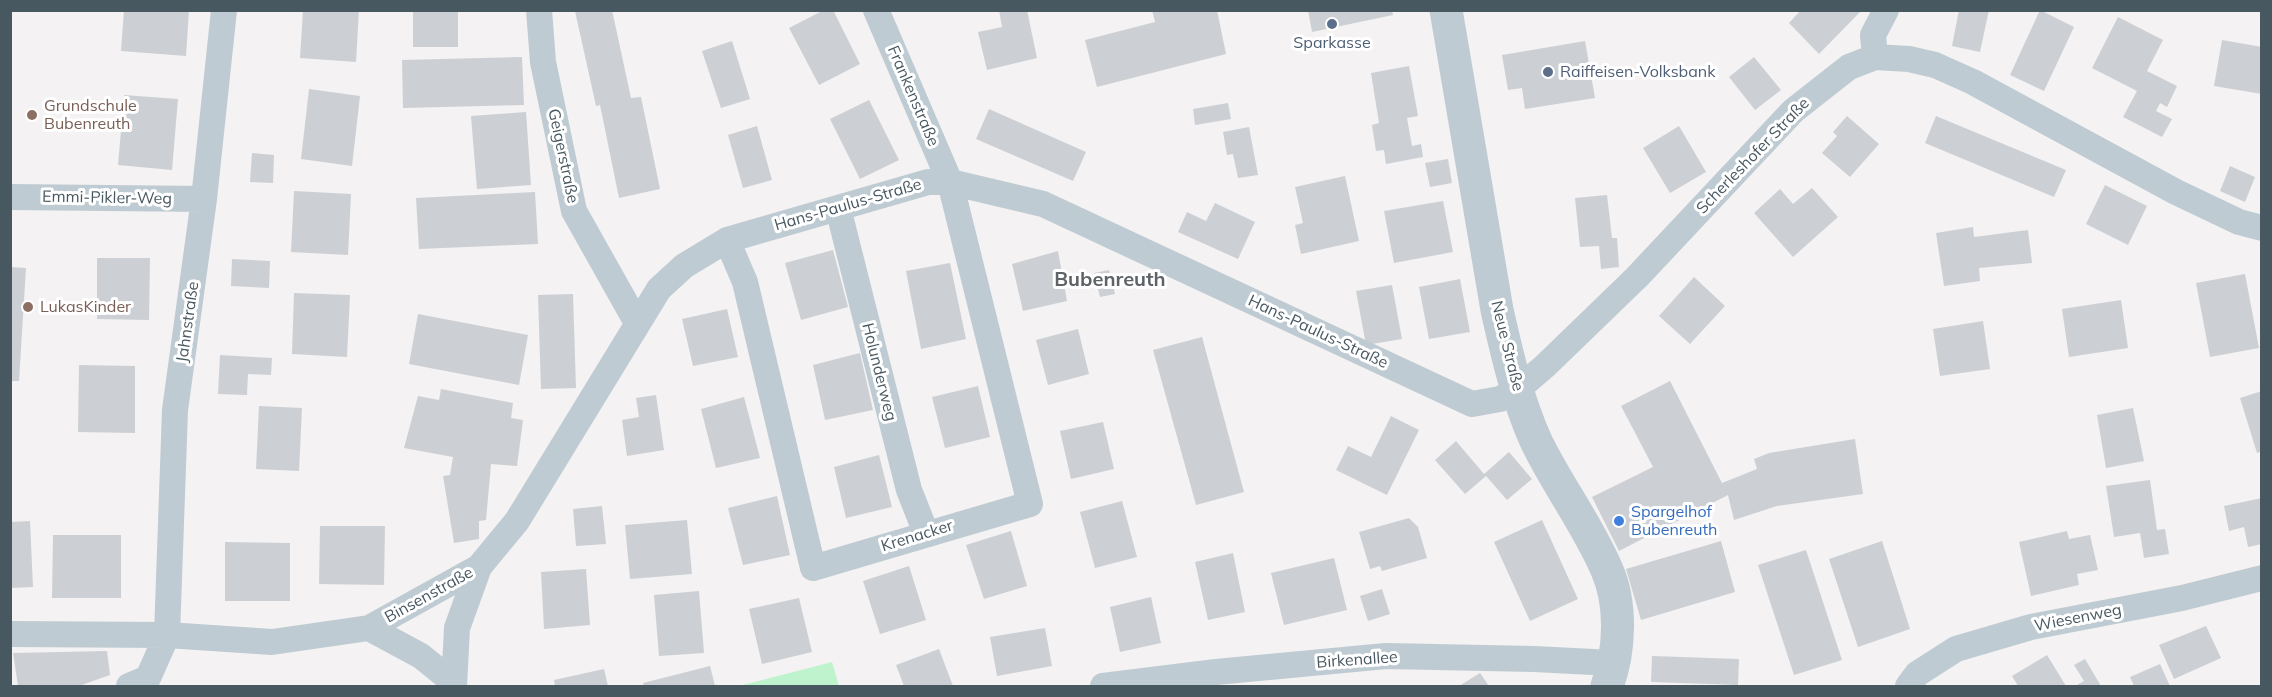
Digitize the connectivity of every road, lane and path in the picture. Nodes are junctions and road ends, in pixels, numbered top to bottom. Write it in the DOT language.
graph roads {
  1 [pos="224,10"];
  2 [pos="539,10"];
  3 [pos="876,10"];
  4 [pos="1446,10"];
  5 [pos="1886,10"];
  6 [pos="1875,57"];
  7 [pos="950,182"];
  8 [pos="10,197"];
  9 [pos="204,199"];
  10 [pos="838,208"];
  11 [pos="2262,228"];
  12 [pos="727,240"];
  13 [pos="637,323"];
  14 [pos="1517,390"];
  15 [pos="926,533"];
  16 [pos="479,567"];
  17 [pos="2262,578"];
  18 [pos="369,628"];
  19 [pos="10,633"];
  20 [pos="167,635"];
  21 [pos="1610,675"];
  22 [pos="454,684"];
  23 [pos="129,687"];
  24 [pos="1103,687"];
  25 [pos="1908,687"];
  1 -- 9 [label="street, Jahnstraße"];
  2 -- 13 [label="street, Geigerstraße"];
  3 -- 7 [label="street, Frankenstraße"];
  4 -- 14 [label="street, Neue Straße"];
  5 -- 6 [label="street"];
  6 -- 11 [label="street, Scherleshofer Straße"];
  6 -- 14 [label="street, Scherleshofer Straße"];
  7 -- 10 [label="street, Hans-Paulus-Straße"];
  7 -- 14 [label="street, Hans-Paulus-Straße"];
  7 -- 15 [label="street, Krenacker"];
  8 -- 9 [label="street, Emmi-Pikler-Weg"];
  9 -- 20 [label="street, Jahnstraße"];
  10 -- 12 [label="street, Hans-Paulus-Straße"];
  10 -- 15 [label="street, Holunderweg"];
  12 -- 13 [label="street, Hans-Paulus-Straße"];
  12 -- 15 [label="street, Krenacker"];
  13 -- 16 [label="street, Hans-Paulus-Straße"];
  14 -- 21 [label="street, Neue Straße"];
  16 -- 18 [label="street, Binsenstraße"];
  16 -- 22 [label="street, Binsenstraße"];
  17 -- 25 [label="street, Wiesenweg"];
  18 -- 20 [label="street, Binsenstraße"];
  18 -- 22 [label="street, Binsenstraße"];
  19 -- 20 [label="street, Binsenstraße"];
  20 -- 23 [label="street"];
  21 -- 24 [label="street, Birkenallee"];
}
